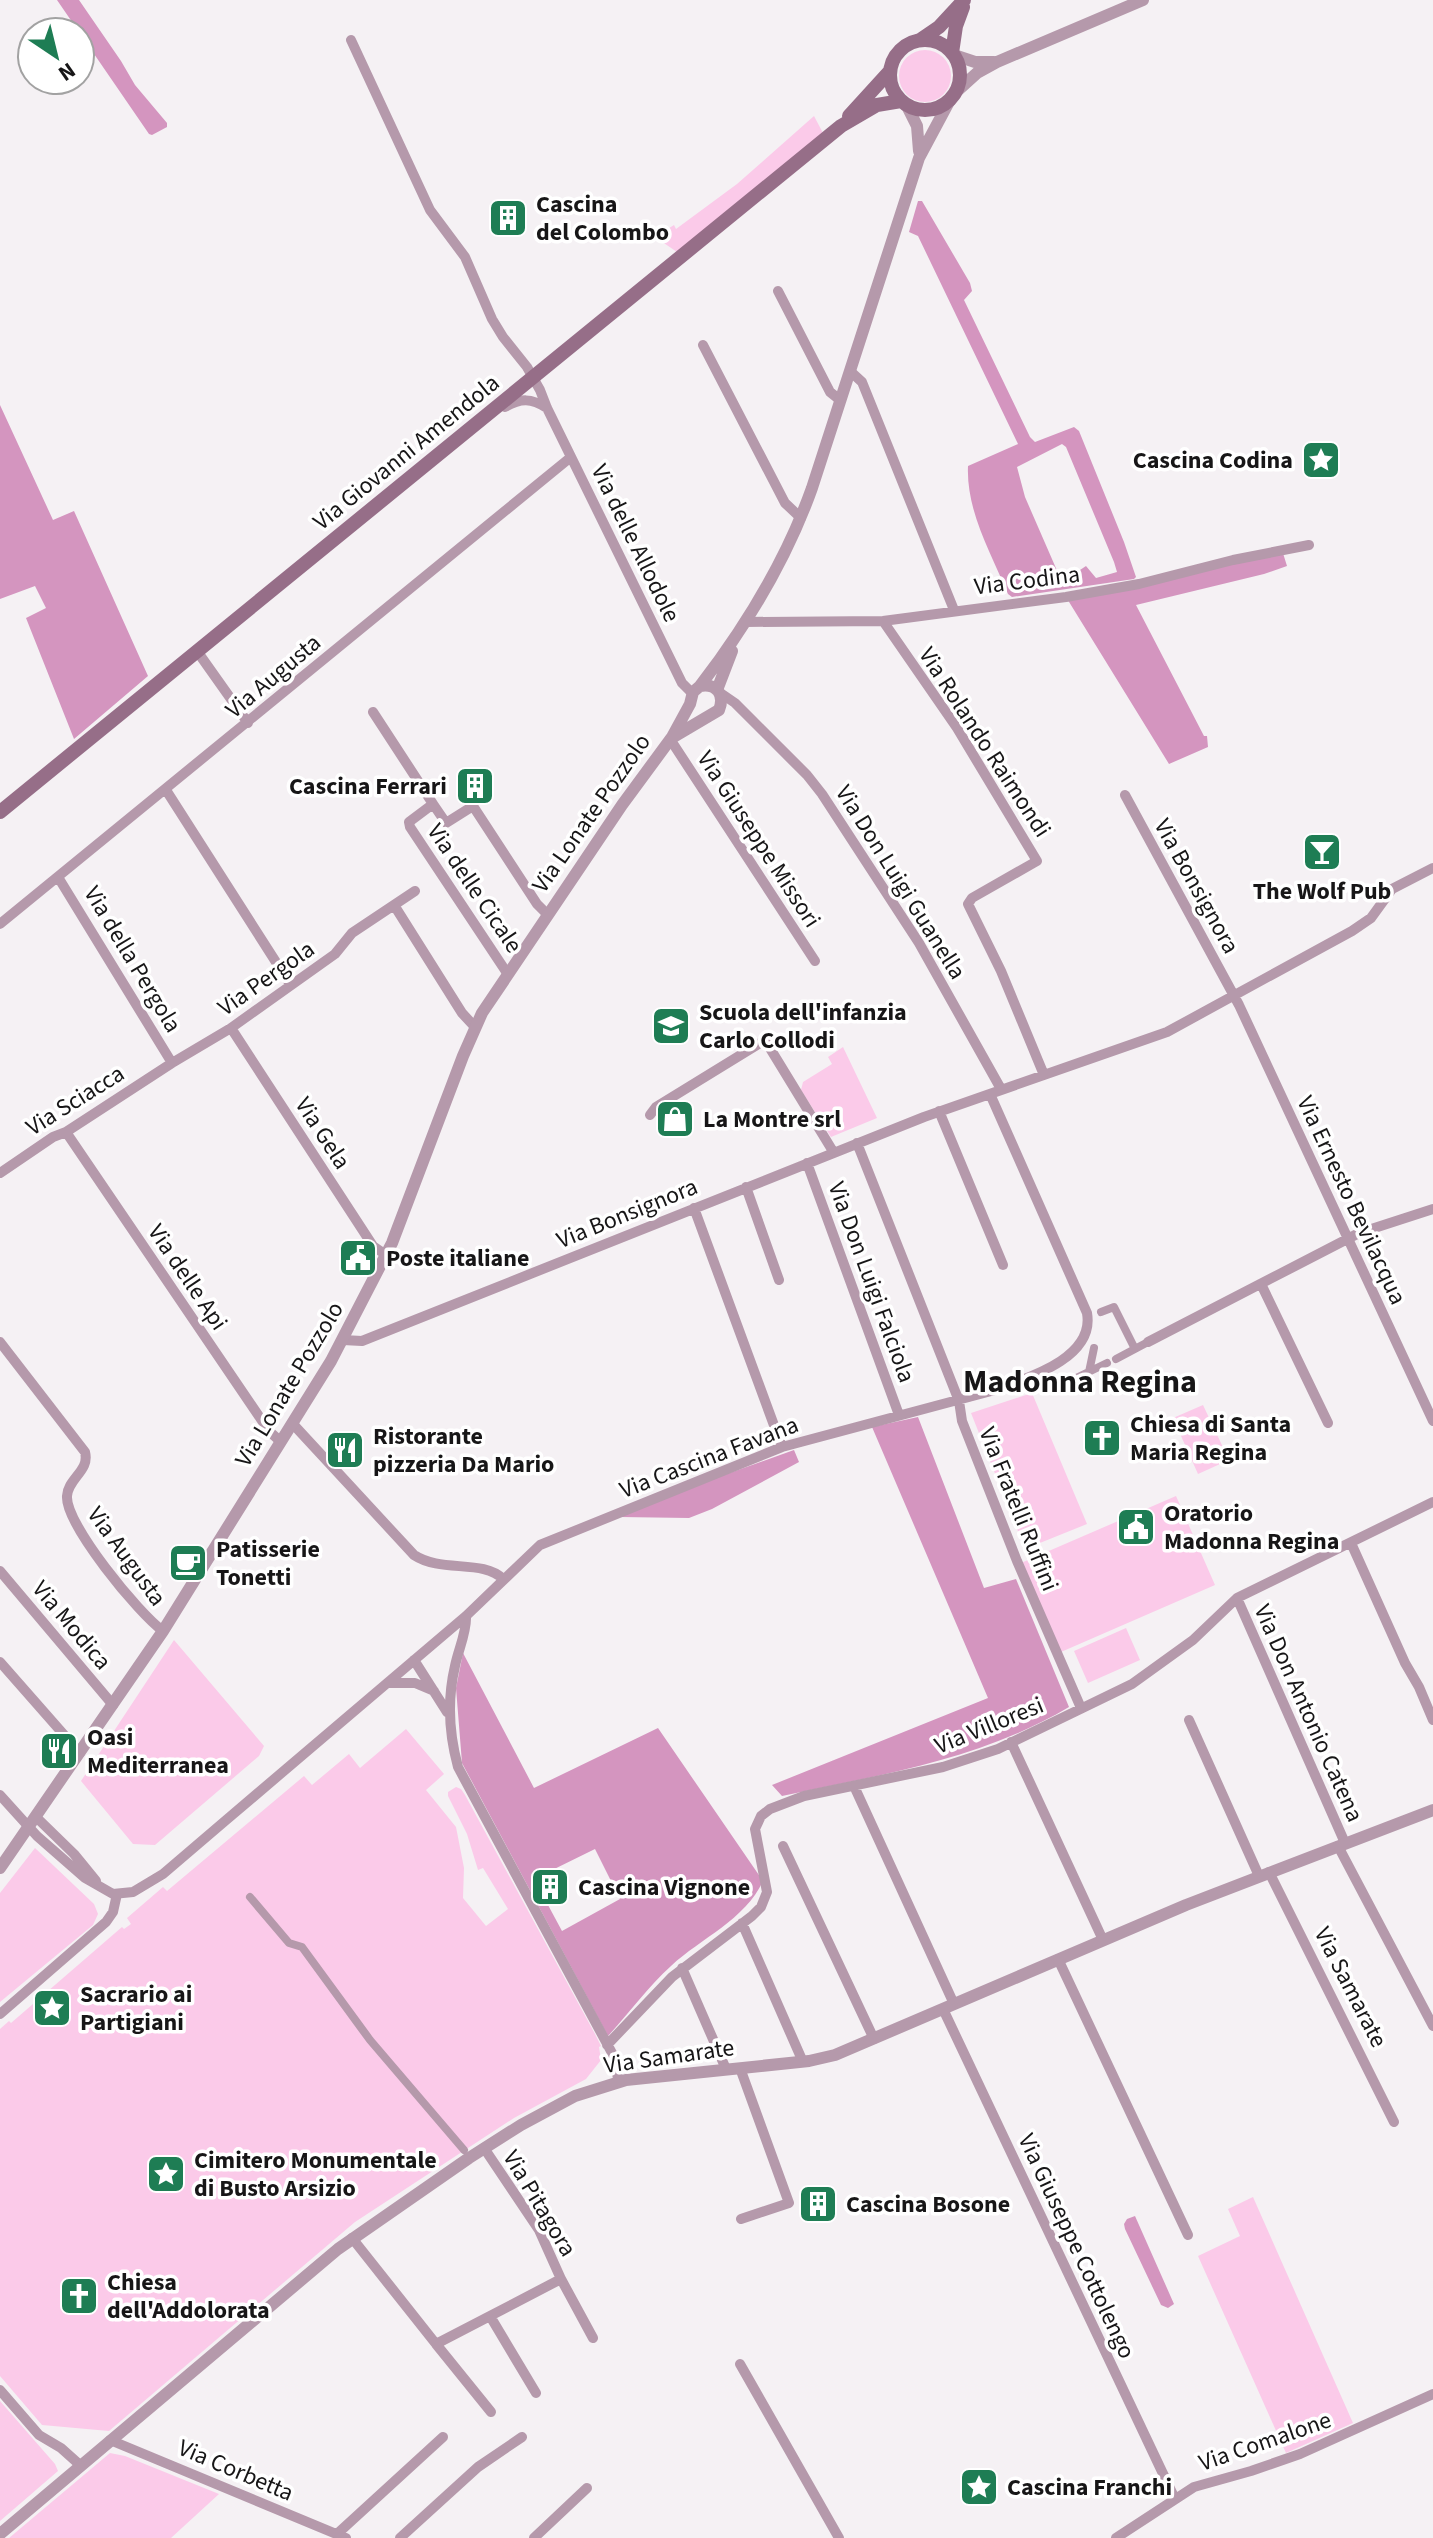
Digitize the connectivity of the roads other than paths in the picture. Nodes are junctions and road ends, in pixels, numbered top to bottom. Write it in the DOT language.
graph roads {
  1 [pos="966,0"];
  2 [pos="1143,0"];
  3 [pos="351,40"];
  4 [pos="920,40"];
  5 [pos="953,54"];
  6 [pos="997,62"];
  7 [pos="890,71"];
  8 [pos="953,96"];
  9 [pos="904,103"];
  10 [pos="841,126"];
  11 [pos="919,158"];
  12 [pos="778,291"];
  13 [pos="703,345"];
  14 [pos="850,371"];
  15 [pos="533,377"];
  16 [pos="840,400"];
  17 [pos="547,408"];
  18 [pos="474,425"];
  19 [pos="571,457"];
  20 [pos="801,518"];
  21 [pos="1309,545"];
  22 [pos="954,610"];
  23 [pos="883,621"];
  24 [pos="746,622"];
  25 [pos="737,637"];
  26 [pos="197,651"];
  27 [pos="718,691"];
  28 [pos="694,694"];
  29 [pos="373,712"];
  30 [pos="744,714"];
  31 [pos="713,715"];
  32 [pos="248,723"];
  33 [pos="671,738"];
  34 [pos="166,790"];
  35 [pos="1125,795"];
  36 [pos="433,804"];
  37 [pos="0,812"];
  38 [pos="1433,868"];
  39 [pos="58,877"];
  40 [pos="415,891"];
  41 [pos="394,905"];
  42 [pos="547,914"];
  43 [pos="0,924"];
  44 [pos="815,961"];
  45 [pos="507,973"];
  46 [pos="290,984"];
  47 [pos="1235,996"];
  48 [pos="475,1027"];
  49 [pos="231,1028"];
  50 [pos="172,1063"];
  51 [pos="1044,1075"];
  52 [pos="996,1092"];
  53 [pos="939,1111"];
  54 [pos="650,1115"];
  55 [pos="66,1132"];
  56 [pos="857,1143"];
  57 [pos="834,1153"];
  58 [pos="807,1163"];
  59 [pos="0,1173"];
  60 [pos="746,1187"];
  61 [pos="694,1208"];
  62 [pos="1433,1209"];
  63 [pos="1348,1240"];
  64 [pos="386,1255"];
  65 [pos="1003,1265"];
  66 [pos="779,1280"];
  67 [pos="1261,1284"];
  68 [pos="1085,1308"];
  69 [pos="1101,1312"];
  70 [pos="343,1340"];
  71 [pos="0,1342"];
  72 [pos="1148,1342"];
  73 [pos="1094,1348"];
  74 [pos="1135,1349"];
  75 [pos="1089,1372"];
  76 [pos="1045,1375"];
  77 [pos="959,1401"];
  78 [pos="899,1415"];
  79 [pos="1433,1421"];
  80 [pos="292,1423"];
  81 [pos="1328,1423"];
  82 [pos="281,1442"];
  83 [pos="782,1447"];
  84 [pos="1433,1502"];
  85 [pos="1351,1543"];
  86 [pos="0,1571"];
  87 [pos="503,1579"];
  88 [pos="1237,1598"];
  89 [pos="466,1616"];
  90 [pos="163,1631"];
  91 [pos="414,1660"];
  92 [pos="0,1662"];
  93 [pos="386,1683"];
  94 [pos="436,1692"];
  95 [pos="113,1705"];
  96 [pos="1081,1708"];
  97 [pos="449,1718"];
  98 [pos="1189,1720"];
  99 [pos="1433,1720"];
  100 [pos="1011,1742"];
  101 [pos="80,1753"];
  102 [pos="854,1786"];
  103 [pos="0,1795"];
  104 [pos="1432,1812"];
  105 [pos="32,1822"];
  106 [pos="1342,1844"];
  107 [pos="783,1846"];
  108 [pos="0,1868"];
  109 [pos="1264,1874"];
  110 [pos="109,1892"];
  111 [pos="250,1897"];
  112 [pos="742,1923"];
  113 [pos="1103,1940"];
  114 [pos="1058,1959"];
  115 [pos="682,1968"];
  116 [pos="948,2006"];
  117 [pos="0,2014"];
  118 [pos="1433,2026"];
  119 [pos="874,2039"];
  120 [pos="607,2045"];
  121 [pos="803,2062"];
  122 [pos="740,2068"];
  123 [pos="726,2069"];
  124 [pos="619,2082"];
  125 [pos="1394,2122"];
  126 [pos="484,2148"];
  127 [pos="464,2150"];
  128 [pos="741,2219"];
  129 [pos="1188,2235"];
  130 [pos="352,2238"];
  131 [pos="561,2279"];
  132 [pos="490,2316"];
  133 [pos="593,2338"];
  134 [pos="436,2344"];
  135 [pos="740,2364"];
  136 [pos="0,2390"];
  137 [pos="536,2393"];
  138 [pos="1433,2394"];
  139 [pos="491,2412"];
  140 [pos="443,2437"];
  141 [pos="522,2437"];
  142 [pos="110,2440"];
  143 [pos="80,2465"];
  144 [pos="587,2488"];
  145 [pos="1175,2499"];
  146 [pos="0,2534"];
  147 [pos="335,2535"];
  148 [pos="400,2538"];
  149 [pos="534,2538"];
  150 [pos="839,2538"];
  151 [pos="1116,2538"];
  1 -- 4 [label="main road"];
  1 -- 5 [label="main road"];
  2 -- 6 [label="street"];
  3 -- 15 [label="street, Via delle Allodole"];
  4 -- 5 [label="main road"];
  4 -- 7 [label="main road"];
  5 -- 6 [label="street"];
  5 -- 8 [label="main road"];
  6 -- 8 [label="street"];
  7 -- 9 [label="main road"];
  7 -- 10 [label="main road"];
  8 -- 9 [label="main road"];
  8 -- 11 [label="street"];
  9 -- 10 [label="main road"];
  9 -- 11 [label="street"];
  10 -- 15 [label="main road, Via Giovanni Amendola"];
  11 -- 14 [label="street"];
  12 -- 16 [label="street"];
  13 -- 20 [label="street"];
  14 -- 16 [label="street"];
  14 -- 22 [label="street"];
  15 -- 17 [label="street, Via delle Allodole"];
  15 -- 18 [label="main road, Via Giovanni Amendola"];
  16 -- 20 [label="street"];
  17 -- 18 [label="street"];
  17 -- 19 [label="street, Via delle Allodole"];
  18 -- 26 [label="main road, Via Giovanni Amendola"];
  19 -- 28 [label="street, Via delle Allodole"];
  19 -- 32 [label="street, Via Augusta"];
  20 -- 24 [label="street"];
  21 -- 22 [label="street, Via Codina"];
  22 -- 23 [label="street, Via Codina"];
  23 -- 24 [label="street, Via Codina"];
  23 -- 51 [label="street, Via Rolando Raimondi"];
  24 -- 25 [label="street"];
  25 -- 27 [label="street"];
  25 -- 28 [label="street, Via Lonate Pozzolo"];
  26 -- 32 [label="street"];
  26 -- 37 [label="main road, Via Giovanni Amendola"];
  27 -- 28 [label="street"];
  27 -- 30 [label="street, Via Don Luigi Guanella"];
  27 -- 31 [label="street"];
  28 -- 31 [label="street"];
  28 -- 33 [label="street, Via Lonate Pozzolo"];
  29 -- 36 [label="street, Via delle Cicale"];
  30 -- 31 [label="street"];
  30 -- 52 [label="street, Via Don Luigi Guanella"];
  31 -- 33 [label="street"];
  32 -- 34 [label="street, Via Augusta"];
  33 -- 42 [label="street, Via Lonate Pozzolo"];
  33 -- 44 [label="street, Via Giuseppe Missori"];
  34 -- 39 [label="street, Via Augusta"];
  34 -- 46 [label="street"];
  35 -- 47 [label="street, Via Bonsignora"];
  36 -- 42 [label="street"];
  36 -- 45 [label="street, Via delle Cicale"];
  38 -- 47 [label="street, Via Bonsignora"];
  39 -- 43 [label="street, Via Augusta"];
  39 -- 50 [label="street, Via della Pergola"];
  40 -- 41 [label="street, Via Pergola"];
  41 -- 46 [label="street, Via Pergola"];
  41 -- 48 [label="street"];
  42 -- 45 [label="street, Via Lonate Pozzolo"];
  45 -- 48 [label="street, Via Lonate Pozzolo"];
  46 -- 49 [label="street, Via Pergola"];
  47 -- 51 [label="street, Via Bonsignora"];
  47 -- 63 [label="street, Via Ernesto Bevilacqua"];
  48 -- 64 [label="street, Via Lonate Pozzolo"];
  49 -- 50 [label="street, Via Pergola"];
  49 -- 64 [label="street, Via Gela"];
  50 -- 55 [label="street, Via Sciacca"];
  51 -- 52 [label="street, Via Bonsignora"];
  52 -- 53 [label="street, Via Bonsignora"];
  52 -- 68 [label="street, Via Don Luigi Guanella"];
  53 -- 56 [label="street, Via Bonsignora"];
  53 -- 65 [label="street"];
  54 -- 57 [label="street"];
  55 -- 59 [label="street, Via Sciacca"];
  55 -- 82 [label="street, Via delle Api"];
  56 -- 57 [label="street, Via Bonsignora"];
  56 -- 77 [label="street, Via Fratelli Ruffini"];
  57 -- 58 [label="street, Via Bonsignora"];
  58 -- 60 [label="street, Via Bonsignora"];
  58 -- 78 [label="street, Via Don Luigi Falciola"];
  60 -- 61 [label="street, Via Bonsignora"];
  60 -- 66 [label="street"];
  61 -- 70 [label="street, Via Bonsignora"];
  61 -- 83 [label="street"];
  62 -- 63 [label="street"];
  63 -- 67 [label="street"];
  63 -- 79 [label="street, Via Ernesto Bevilacqua"];
  64 -- 70 [label="street, Via Lonate Pozzolo"];
  67 -- 72 [label="street"];
  67 -- 81 [label="street"];
  68 -- 77 [label="street, Via Cascina Favana"];
  69 -- 74 [label="street"];
  70 -- 80 [label="street, Via Lonate Pozzolo"];
  71 -- 90 [label="street, Via Augusta"];
  72 -- 74 [label="street"];
  73 -- 75 [label="street"];
  74 -- 75 [label="street"];
  75 -- 76 [label="street"];
  77 -- 78 [label="street, Via Cascina Favana"];
  77 -- 96 [label="street, Via Fratelli Ruffini"];
  78 -- 83 [label="street, Via Cascina Favana"];
  80 -- 82 [label="street, Via Lonate Pozzolo"];
  80 -- 87 [label="street"];
  82 -- 90 [label="street, Via Lonate Pozzolo"];
  83 -- 87 [label="street, Via Cascina Favana"];
  84 -- 85 [label="street, Via Villoresi"];
  85 -- 88 [label="street, Via Villoresi"];
  85 -- 99 [label="street"];
  86 -- 95 [label="street, Via Modica"];
  87 -- 89 [label="street, Via Cascina Favana"];
  88 -- 96 [label="street, Via Villoresi"];
  88 -- 106 [label="street, Via Don Antonio Catena"];
  89 -- 91 [label="street, Via Cascina Favana"];
  89 -- 97 [label="street"];
  90 -- 95 [label="street, Via Lonate Pozzolo"];
  91 -- 93 [label="street, Via Cascina Favana"];
  91 -- 94 [label="street"];
  92 -- 101 [label="street"];
  93 -- 94 [label="street"];
  93 -- 110 [label="street, Via Cascina Favana"];
  94 -- 97 [label="street"];
  95 -- 101 [label="street, Via Lonate Pozzolo"];
  96 -- 100 [label="street, Via Villoresi"];
  97 -- 120 [label="street"];
  98 -- 109 [label="street, Via Samarate"];
  100 -- 102 [label="street, Via Villoresi"];
  100 -- 113 [label="street"];
  101 -- 105 [label="street, Via Lonate Pozzolo"];
  102 -- 112 [label="street, Via Villoresi"];
  102 -- 116 [label="street"];
  103 -- 105 [label="street"];
  104 -- 106 [label="street, Via Samarate"];
  105 -- 108 [label="street, Via Lonate Pozzolo"];
  105 -- 110 [label="street"];
  106 -- 109 [label="street, Via Samarate"];
  106 -- 118 [label="street, Via Don Antonio Catena"];
  107 -- 119 [label="street"];
  109 -- 113 [label="street, Via Samarate"];
  109 -- 125 [label="street, Via Samarate"];
  110 -- 117 [label="street"];
  111 -- 127 [label="street"];
  112 -- 115 [label="street, Via Villoresi"];
  112 -- 121 [label="street"];
  113 -- 114 [label="street, Via Samarate"];
  114 -- 116 [label="street, Via Samarate"];
  114 -- 129 [label="street"];
  115 -- 120 [label="street, Via Villoresi"];
  115 -- 123 [label="street"];
  116 -- 119 [label="street, Via Samarate"];
  116 -- 145 [label="street, Via Giuseppe Cottolengo"];
  119 -- 121 [label="street, Via Samarate"];
  120 -- 124 [label="street"];
  121 -- 122 [label="street, Via Samarate"];
  122 -- 123 [label="street, Via Samarate"];
  122 -- 128 [label="street"];
  123 -- 124 [label="street, Via Samarate"];
  124 -- 126 [label="street, Via Samarate"];
  126 -- 130 [label="street, Via Samarate"];
  126 -- 131 [label="street, Via Pitagora"];
  130 -- 134 [label="street"];
  130 -- 142 [label="street, Via Samarate"];
  131 -- 132 [label="street, Via Pitagora"];
  131 -- 133 [label="street, Via Pitagora"];
  132 -- 134 [label="street, Via Pitagora"];
  132 -- 137 [label="street"];
  134 -- 139 [label="street"];
  135 -- 150 [label="street"];
  136 -- 143 [label="street"];
  138 -- 145 [label="street, Via Comalone"];
  140 -- 147 [label="street"];
  141 -- 148 [label="street"];
  142 -- 143 [label="street, Via Samarate"];
  142 -- 147 [label="street, Via Corbetta"];
  143 -- 146 [label="street, Via Samarate"];
  144 -- 149 [label="street"];
  145 -- 151 [label="street, Via Comalone"];
}
